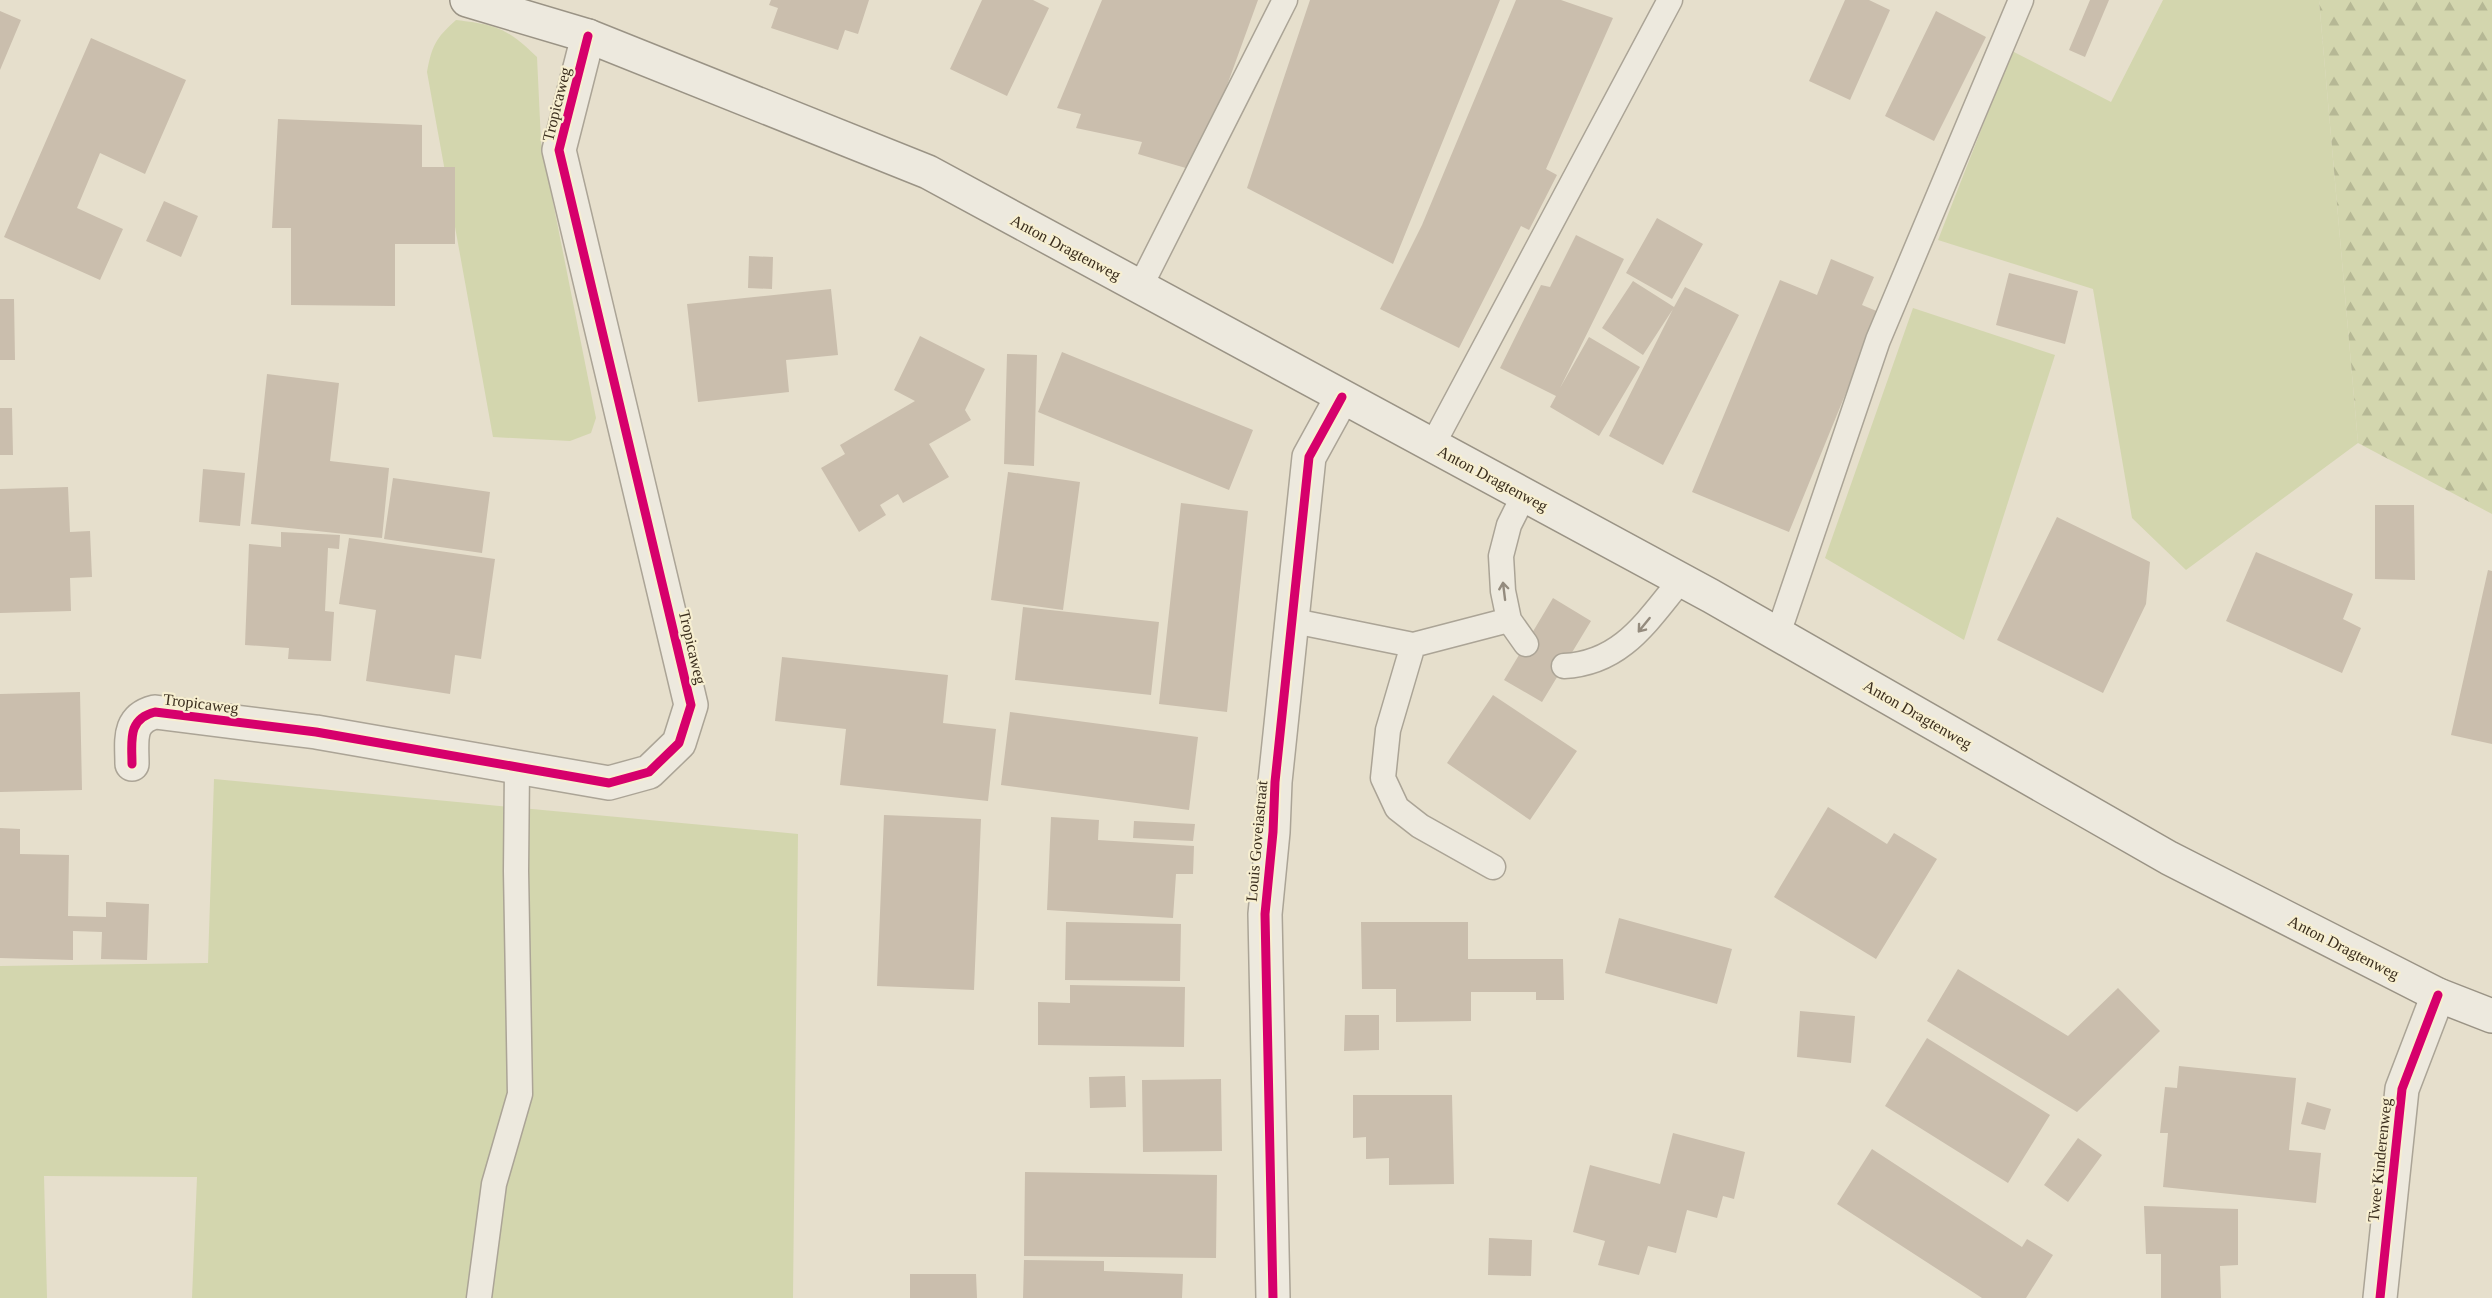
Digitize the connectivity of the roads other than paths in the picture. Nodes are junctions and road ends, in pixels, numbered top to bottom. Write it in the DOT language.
graph roads {
  1 [pos="467,0"];
  2 [pos="1285,0"];
  3 [pos="1670,0"];
  4 [pos="2021,0"];
  5 [pos="588,36"];
  6 [pos="1140,287"];
  7 [pos="1342,396"];
  8 [pos="1432,446"];
  9 [pos="1524,495"];
  10 [pos="1681,580"];
  11 [pos="1509,620"];
  12 [pos="1294,621"];
  13 [pos="1778,634"];
  14 [pos="1526,644"];
  15 [pos="1413,645"];
  16 [pos="1564,666"];
  17 [pos="132,764"];
  18 [pos="517,767"];
  19 [pos="1493,867"];
  20 [pos="2438,995"];
  21 [pos="2492,1016"];
  22 [pos="479,1298"];
  23 [pos="1273,1298"];
  24 [pos="2380,1298"];
  1 -- 5 [label="street, Anton Dragtenweg"];
  2 -- 6 [label="lane"];
  3 -- 8 [label="lane"];
  4 -- 13 [label="lane"];
  5 -- 6 [label="street, Anton Dragtenweg"];
  5 -- 18 [label="street, Tropicaweg"];
  6 -- 7 [label="street, Anton Dragtenweg"];
  7 -- 8 [label="street, Anton Dragtenweg"];
  7 -- 12 [label="street, Louis Goveiastraat"];
  8 -- 9 [label="street, Anton Dragtenweg"];
  9 -- 10 [label="street, Anton Dragtenweg"];
  11 -- 9 [label="lane, one-way"];
  10 -- 13 [label="street, Anton Dragtenweg"];
  10 -- 16 [label="lane, one-way"];
  11 -- 14 [label="lane"];
  11 -- 15 [label="lane"];
  12 -- 15 [label="lane"];
  12 -- 23 [label="street, Louis Goveiastraat"];
  13 -- 20 [label="street, Anton Dragtenweg"];
  15 -- 19 [label="lane"];
  17 -- 18 [label="street, Tropicaweg"];
  18 -- 22 [label="lane"];
  20 -- 21 [label="street, Anton Dragtenweg"];
  20 -- 24 [label="street, Twee Kinderenweg"];
}
